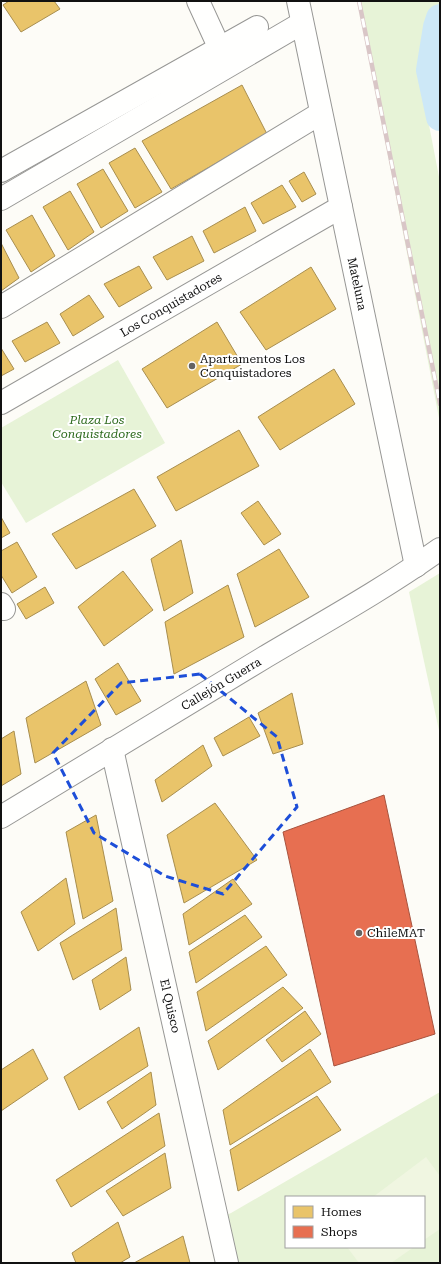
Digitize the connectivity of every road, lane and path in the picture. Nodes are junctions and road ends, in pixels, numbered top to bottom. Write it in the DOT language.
graph roads {
  1 [pos="198,1"];
  2 [pos="298,1"];
  3 [pos="302,23"];
  4 [pos="257,27"];
  5 [pos="220,49"];
  6 [pos="321,113"];
  7 [pos="1,171"];
  8 [pos="1,199"];
  9 [pos="340,207"];
  10 [pos="1,307"];
  11 [pos="1,403"];
  12 [pos="440,549"];
  13 [pos="416,566"];
  14 [pos="112,749"];
  15 [pos="1,817"];
  16 [pos="227,1263"];
  1 -- 5 [label="street"];
  2 -- 3 [label="street, Mateluna"];
  3 -- 6 [label="street, Mateluna"];
  3 -- 8 [label="street"];
  4 -- 5 [label="street"];
  5 -- 7 [label="street"];
  6 -- 9 [label="street, Mateluna"];
  6 -- 10 [label="street"];
  9 -- 11 [label="street, Los Conquistadores"];
  9 -- 13 [label="street, Mateluna"];
  12 -- 13 [label="street, Callejón Guerra"];
  13 -- 14 [label="street, Callejón Guerra"];
  14 -- 15 [label="street, Callejón Guerra"];
  14 -- 16 [label="street, El Quisco"];
}
